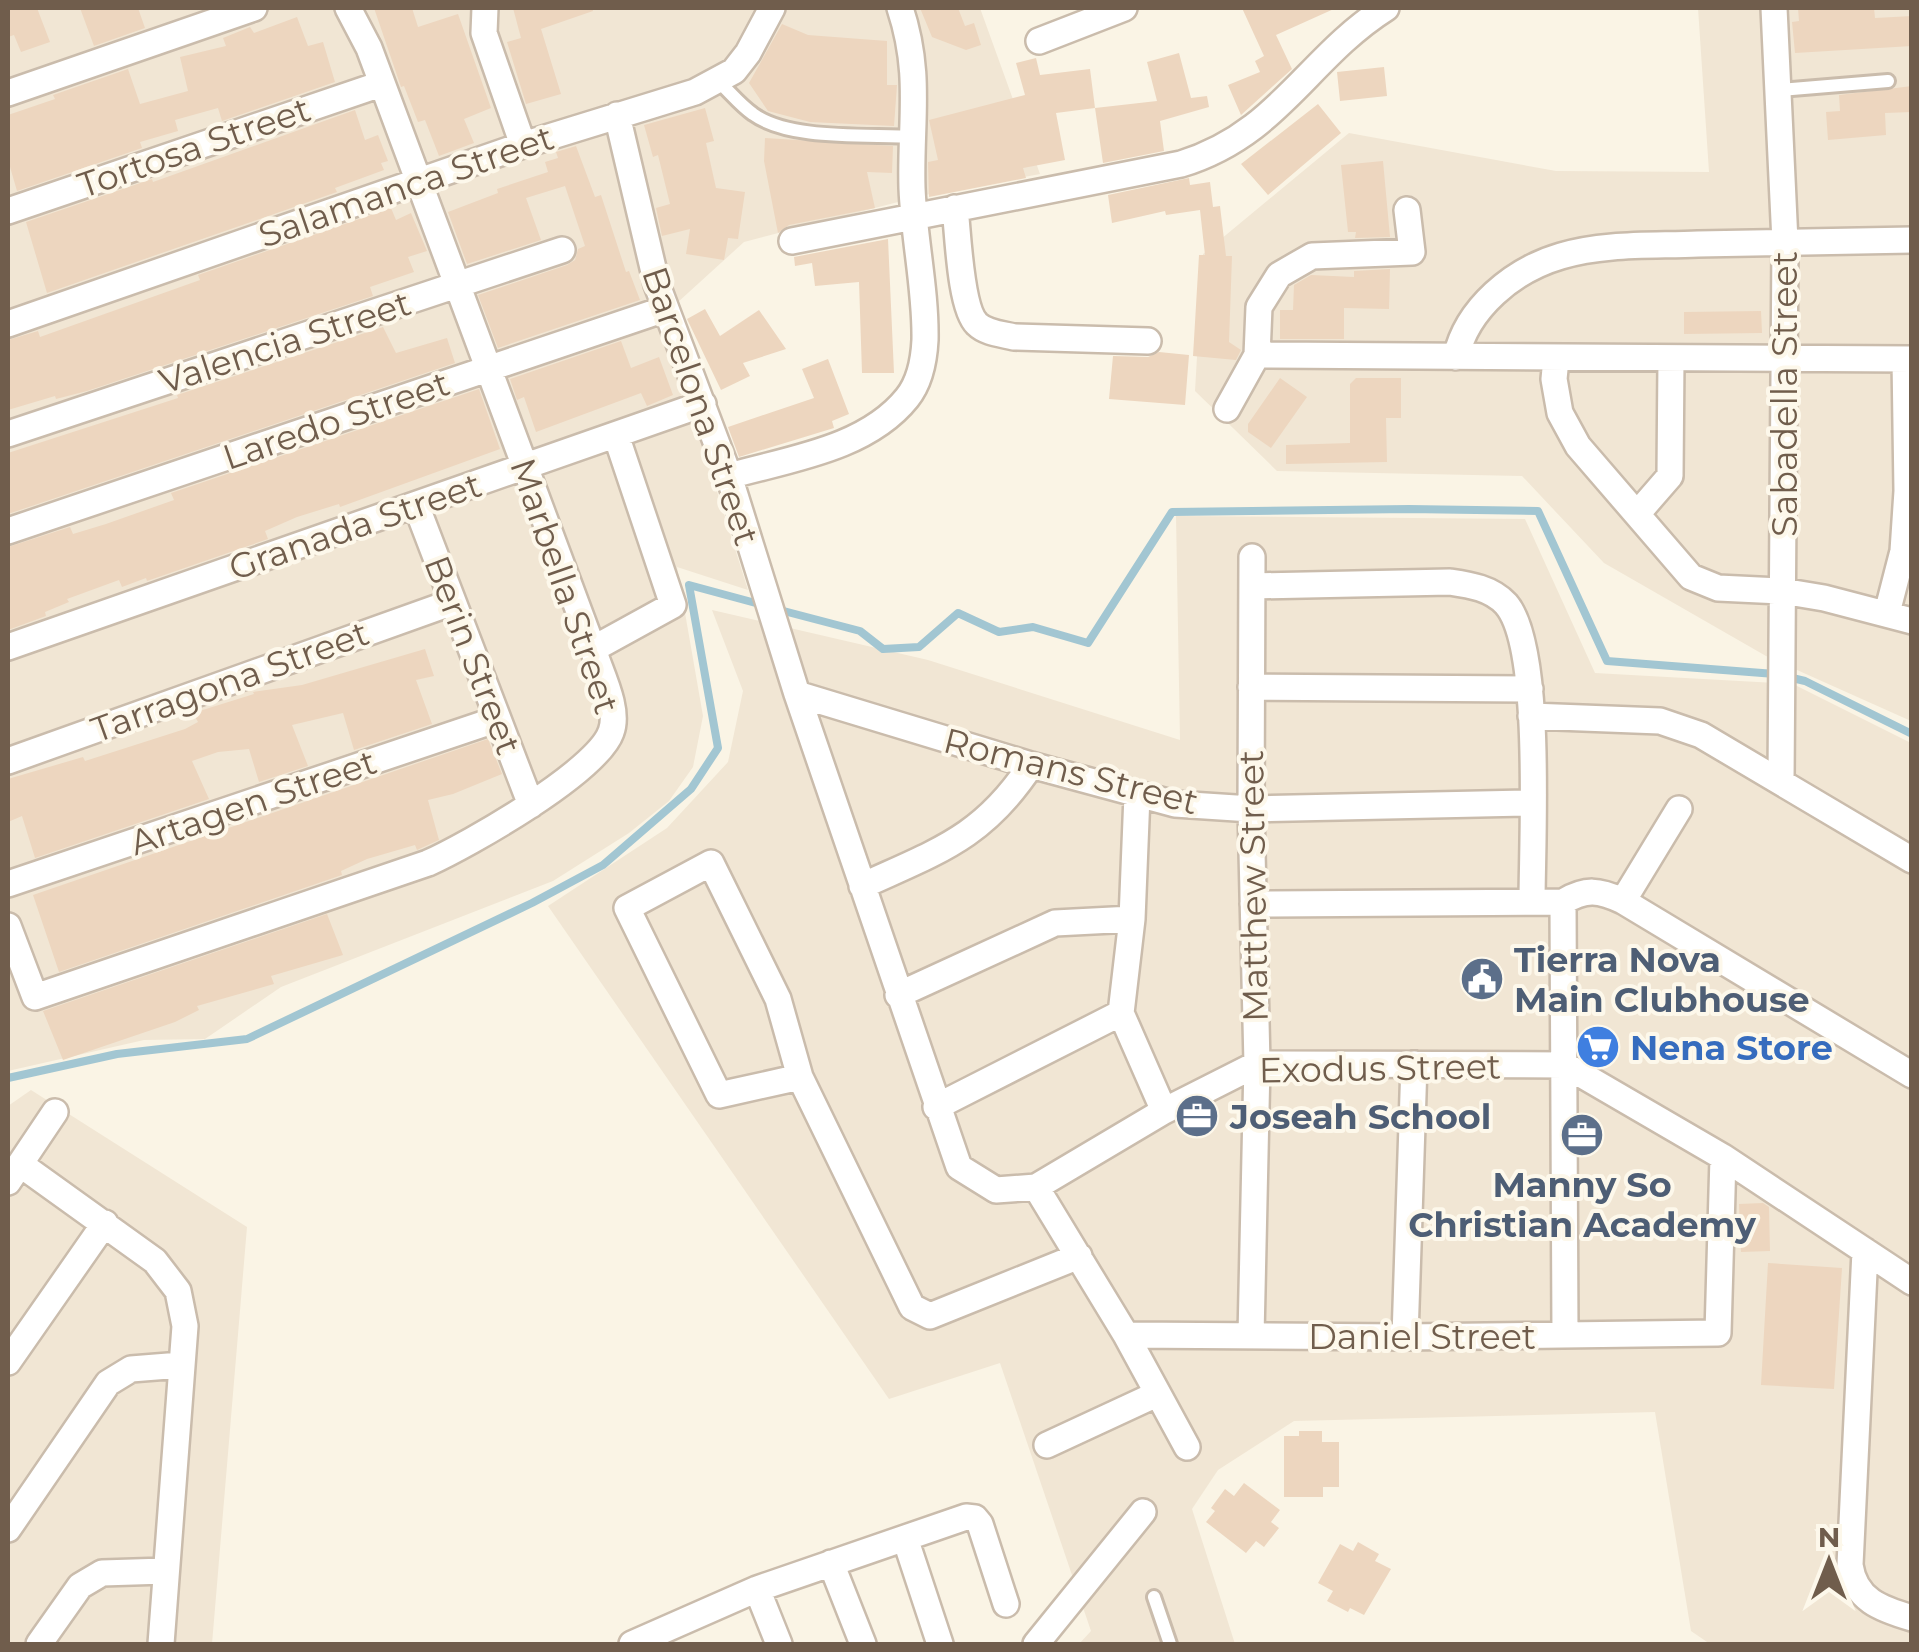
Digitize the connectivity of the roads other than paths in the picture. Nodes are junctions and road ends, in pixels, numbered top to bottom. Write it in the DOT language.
graph roads {
  1 [pos="254,8"];
  2 [pos="348,8"];
  3 [pos="485,8"];
  4 [pos="772,8"];
  5 [pos="900,8"];
  6 [pos="1124,8"];
  7 [pos="1386,8"];
  8 [pos="1774,8"];
  9 [pos="1039,40"];
  10 [pos="718,81"];
  11 [pos="1888,81"];
  12 [pos="382,84"];
  13 [pos="1780,90"];
  14 [pos="8,93"];
  15 [pos="617,115"];
  16 [pos="914,136"];
  17 [pos="522,145"];
  18 [pos="418,182"];
  19 [pos="954,208"];
  20 [pos="1407,210"];
  21 [pos="8,211"];
  22 [pos="915,215"];
  23 [pos="1912,240"];
  24 [pos="792,241"];
  25 [pos="1785,242"];
  26 [pos="562,250"];
  27 [pos="456,285"];
  28 [pos="665,309"];
  29 [pos="8,324"];
  30 [pos="1148,341"];
  31 [pos="1258,355"];
  32 [pos="1456,357"];
  33 [pos="1556,359"];
  34 [pos="1671,359"];
  35 [pos="1784,359"];
  36 [pos="1908,359"];
  37 [pos="490,368"];
  38 [pos="703,404"];
  39 [pos="1227,409"];
  40 [pos="8,434"];
  41 [pos="616,435"];
  42 [pos="526,466"];
  43 [pos="729,476"];
  44 [pos="416,505"];
  45 [pos="1636,514"];
  46 [pos="8,531"];
  47 [pos="1252,557"];
  48 [pos="1252,586"];
  49 [pos="1782,592"];
  50 [pos="453,602"];
  51 [pos="1886,613"];
  52 [pos="1912,621"];
  53 [pos="8,647"];
  54 [pos="593,650"];
  55 [pos="1250,686"];
  56 [pos="1530,689"];
  57 [pos="797,694"];
  58 [pos="1531,716"];
  59 [pos="498,719"];
  60 [pos="8,761"];
  61 [pos="1031,766"];
  62 [pos="1781,781"];
  63 [pos="1137,795"];
  64 [pos="1531,803"];
  65 [pos="531,805"];
  66 [pos="1251,809"];
  67 [pos="1680,809"];
  68 [pos="1912,860"];
  69 [pos="8,884"];
  70 [pos="862,886"];
  71 [pos="1623,900"];
  72 [pos="1532,902"];
  73 [pos="1564,902"];
  74 [pos="1253,904"];
  75 [pos="1132,919"];
  76 [pos="8,926"];
  77 [pos="898,995"];
  78 [pos="1122,1013"];
  79 [pos="1256,1064"];
  80 [pos="1414,1064"];
  81 [pos="1565,1065"];
  82 [pos="1912,1075"];
  83 [pos="800,1077"];
  84 [pos="936,1107"];
  85 [pos="1164,1111"];
  86 [pos="55,1112"];
  87 [pos="1723,1157"];
  88 [pos="14,1173"];
  89 [pos="1036,1187"];
  90 [pos="105,1223"];
  91 [pos="1866,1250"];
  92 [pos="1079,1256"];
  93 [pos="1912,1282"];
  94 [pos="1126,1335"];
  95 [pos="1564,1335"];
  96 [pos="1251,1336"];
  97 [pos="1405,1337"];
  98 [pos="8,1362"];
  99 [pos="181,1364"];
  100 [pos="1157,1394"];
  101 [pos="1047,1445"];
  102 [pos="1187,1447"];
  103 [pos="1143,1512"];
  104 [pos="8,1529"];
  105 [pos="905,1538"];
  106 [pos="831,1563"];
  107 [pos="165,1571"];
  108 [pos="758,1589"];
  109 [pos="1154,1597"];
  110 [pos="1006,1604"];
  111 [pos="1912,1618"];
  112 [pos="692,1633"];
  113 [pos="39,1644"];
  114 [pos="161,1644"];
  115 [pos="632,1644"];
  116 [pos="779,1644"];
  117 [pos="863,1644"];
  118 [pos="940,1644"];
  119 [pos="1036,1644"];
  120 [pos="1170,1644"];
  1 -- 14 [label="street"];
  2 -- 12 [label="street, Marbella Street"];
  3 -- 17 [label="street"];
  4 -- 10 [label="street, Salamanca Street"];
  5 -- 16 [label="street"];
  6 -- 9 [label="street"];
  7 -- 19 [label="street"];
  8 -- 13 [label="street, Sabadella Street"];
  10 -- 15 [label="street, Salamanca Street"];
  10 -- 16 [label="lane"];
  11 -- 13 [label="lane"];
  12 -- 18 [label="street, Marbella Street"];
  12 -- 21 [label="street, Tortosa Street"];
  13 -- 25 [label="street, Sabadella Street"];
  15 -- 17 [label="street, Salamanca Street"];
  15 -- 28 [label="street, Barcelona Street"];
  16 -- 22 [label="street"];
  17 -- 18 [label="street, Salamanca Street"];
  18 -- 27 [label="street, Marbella Street"];
  18 -- 29 [label="street, Salamanca Street"];
  19 -- 22 [label="street"];
  19 -- 30 [label="street"];
  20 -- 31 [label="street"];
  22 -- 24 [label="street"];
  22 -- 43 [label="street"];
  23 -- 25 [label="street"];
  25 -- 32 [label="street"];
  25 -- 35 [label="street, Sabadella Street"];
  26 -- 27 [label="street, Valencia Street"];
  27 -- 37 [label="street, Marbella Street"];
  27 -- 40 [label="street, Valencia Street"];
  28 -- 37 [label="street, Laredo Street"];
  28 -- 38 [label="street, Barcelona Street"];
  31 -- 32 [label="street"];
  31 -- 39 [label="street"];
  32 -- 33 [label="street"];
  33 -- 34 [label="street"];
  33 -- 45 [label="street"];
  34 -- 35 [label="street"];
  34 -- 45 [label="street"];
  35 -- 36 [label="street"];
  35 -- 49 [label="street, Sabadella Street"];
  36 -- 51 [label="street"];
  37 -- 42 [label="street, Marbella Street"];
  37 -- 46 [label="street, Laredo Street"];
  38 -- 41 [label="street, Granada Street"];
  38 -- 43 [label="street, Barcelona Street"];
  41 -- 42 [label="street, Granada Street"];
  41 -- 54 [label="street"];
  42 -- 44 [label="street, Granada Street"];
  42 -- 54 [label="street, Marbella Street"];
  43 -- 57 [label="street, Barcelona Street"];
  44 -- 50 [label="street, Berin Street"];
  44 -- 53 [label="street, Granada Street"];
  45 -- 49 [label="street"];
  47 -- 48 [label="street, Matthew Street"];
  48 -- 55 [label="street, Matthew Street"];
  48 -- 56 [label="street"];
  49 -- 51 [label="street"];
  49 -- 62 [label="street, Sabadella Street"];
  50 -- 59 [label="street, Berin Street"];
  50 -- 60 [label="street, Tarragona Street"];
  51 -- 52 [label="street"];
  54 -- 65 [label="street, Marbella Street"];
  55 -- 56 [label="street"];
  55 -- 66 [label="street, Matthew Street"];
  56 -- 58 [label="street"];
  57 -- 61 [label="street, Romans Street"];
  57 -- 70 [label="street"];
  58 -- 62 [label="street"];
  58 -- 64 [label="street"];
  59 -- 65 [label="street, Berin Street"];
  59 -- 69 [label="street, Artagen Street"];
  61 -- 63 [label="street, Romans Street"];
  61 -- 70 [label="street"];
  62 -- 68 [label="street"];
  63 -- 66 [label="street, Romans Street"];
  63 -- 75 [label="street"];
  64 -- 66 [label="street, Romans Street"];
  64 -- 72 [label="street"];
  65 -- 76 [label="street, Marbella Street"];
  66 -- 74 [label="street, Matthew Street"];
  67 -- 71 [label="street"];
  70 -- 77 [label="street"];
  71 -- 73 [label="street"];
  71 -- 82 [label="street"];
  72 -- 73 [label="street"];
  72 -- 74 [label="street"];
  73 -- 81 [label="street"];
  74 -- 79 [label="street, Matthew Street"];
  75 -- 77 [label="street"];
  75 -- 78 [label="street"];
  77 -- 84 [label="street"];
  78 -- 84 [label="street"];
  78 -- 85 [label="street"];
  79 -- 80 [label="street, Exodus Street"];
  79 -- 85 [label="street, Exodus Street"];
  79 -- 96 [label="street, Matthew Street"];
  80 -- 81 [label="street, Exodus Street"];
  80 -- 97 [label="street"];
  81 -- 87 [label="street, Exodus Street"];
  81 -- 95 [label="street"];
  83 -- 83 [label="street"];
  83 -- 92 [label="street"];
  84 -- 89 [label="street"];
  85 -- 89 [label="street, Exodus Street"];
  86 -- 88 [label="street"];
  87 -- 91 [label="street, Exodus Street"];
  87 -- 95 [label="street, Daniel Street"];
  88 -- 90 [label="street"];
  89 -- 92 [label="street"];
  90 -- 98 [label="street"];
  90 -- 99 [label="street"];
  91 -- 93 [label="street, Exodus Street"];
  91 -- 111 [label="street"];
  92 -- 94 [label="street"];
  94 -- 96 [label="street, Daniel Street"];
  94 -- 100 [label="street"];
  95 -- 97 [label="street, Daniel Street"];
  96 -- 97 [label="street, Daniel Street"];
  99 -- 104 [label="street"];
  99 -- 107 [label="street"];
  100 -- 101 [label="street"];
  100 -- 102 [label="street"];
  103 -- 119 [label="street"];
  105 -- 106 [label="street"];
  105 -- 110 [label="street"];
  105 -- 118 [label="street"];
  106 -- 108 [label="street"];
  106 -- 117 [label="street"];
  107 -- 113 [label="street"];
  107 -- 114 [label="street"];
  108 -- 112 [label="street"];
  108 -- 116 [label="street"];
  109 -- 120 [label="lane"];
  112 -- 115 [label="street"];
}
